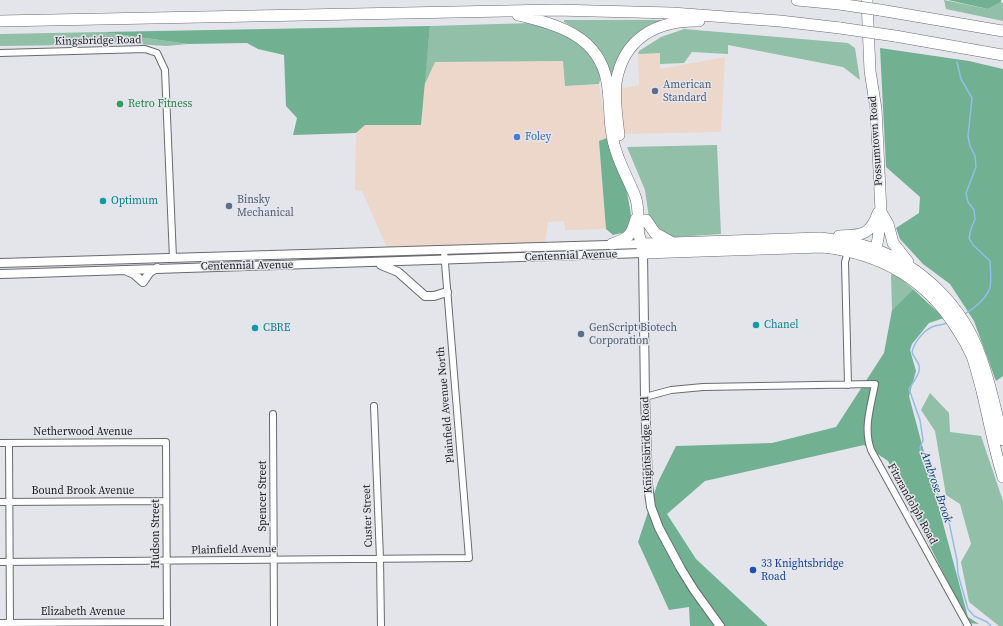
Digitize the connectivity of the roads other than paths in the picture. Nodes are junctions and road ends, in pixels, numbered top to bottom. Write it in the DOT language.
graph roads {
  1 [pos="797,0"];
  2 [pos="854,0"];
  3 [pos="867,0"];
  4 [pos="880,10"];
  5 [pos="501,11"];
  6 [pos="720,16"];
  7 [pos="0,21"];
  8 [pos="1003,32"];
  9 [pos="0,53"];
  10 [pos="1003,55"];
  11 [pos="880,209"];
  12 [pos="642,216"];
  13 [pos="820,238"];
  14 [pos="672,242"];
  15 [pos="612,244"];
  16 [pos="642,248"];
  17 [pos="444,250"];
  18 [pos="848,251"];
  19 [pos="875,254"];
  20 [pos="173,258"];
  21 [pos="444,261"];
  22 [pos="0,263"];
  23 [pos="374,263"];
  24 [pos="157,268"];
  25 [pos="126,270"];
  26 [pos="915,270"];
  27 [pos="0,274"];
  28 [pos="447,292"];
  29 [pos="952,313"];
  30 [pos="959,323"];
  31 [pos="848,385"];
  32 [pos="645,397"];
  33 [pos="374,406"];
  34 [pos="273,414"];
  35 [pos="1003,440"];
  36 [pos="166,442"];
  37 [pos="0,443"];
  38 [pos="9,443"];
  39 [pos="1003,477"];
  40 [pos="165,501"];
  41 [pos="0,502"];
  42 [pos="9,502"];
  43 [pos="469,558"];
  44 [pos="274,559"];
  45 [pos="380,559"];
  46 [pos="166,561"];
  47 [pos="0,562"];
  48 [pos="10,562"];
  49 [pos="0,623"];
  50 [pos="10,624"];
  51 [pos="166,624"];
  52 [pos="274,626"];
  53 [pos="381,626"];
  54 [pos="720,626"];
  55 [pos="968,626"];
  1 -- 4 [label="highway, bridge"];
  2 -- 4 [label="highway, bridge"];
  3 -- 11 [label="highway, Possumtown Road"];
  4 -- 8 [label="highway"];
  5 -- 6 [label="highway"];
  5 -- 7 [label="highway"];
  5 -- 12 [label="highway"];
  6 -- 10 [label="highway, bridge"];
  6 -- 12 [label="highway"];
  9 -- 20 [label="street, Kingsbridge Road"];
  11 -- 13 [label="highway"];
  11 -- 19 [label="highway, Possumtown Road"];
  11 -- 26 [label="highway"];
  12 -- 14 [label="highway"];
  12 -- 15 [label="highway"];
  12 -- 16 [label="highway"];
  13 -- 14 [label="highway, Centennial Avenue"];
  13 -- 19 [label="highway, Centennial Avenue"];
  14 -- 16 [label="highway, Centennial Avenue"];
  15 -- 16 [label="main road, Centennial Avenue"];
  15 -- 17 [label="main road, Centennial Avenue"];
  16 -- 18 [label="highway, Centennial Avenue"];
  16 -- 21 [label="main road, Centennial Avenue"];
  16 -- 32 [label="main road, Knightsbridge Road"];
  17 -- 20 [label="main road, Centennial Avenue"];
  17 -- 21 [label="street, Plainfield Avenue North"];
  18 -- 19 [label="highway, Centennial Avenue"];
  18 -- 31 [label="street"];
  19 -- 26 [label="highway, Centennial Avenue"];
  19 -- 29 [label="highway, Centennial Avenue"];
  20 -- 22 [label="main road, Centennial Avenue"];
  21 -- 23 [label="main road, Centennial Avenue"];
  21 -- 28 [label="street, Plainfield Avenue North"];
  23 -- 24 [label="main road, Centennial Avenue"];
  23 -- 28 [label="main road"];
  24 -- 25 [label="main road, Centennial Avenue"];
  24 -- 25 [label="main road"];
  25 -- 27 [label="main road, Centennial Avenue"];
  26 -- 29 [label="highway, Centennial Avenue"];
  28 -- 43 [label="street, Plainfield Avenue North"];
  29 -- 30 [label="highway, Centennial Avenue"];
  30 -- 35 [label="highway, Centennial Avenue"];
  30 -- 39 [label="highway, Centennial Avenue"];
  31 -- 32 [label="street"];
  31 -- 55 [label="street, Fitzrandolph Road"];
  32 -- 54 [label="main road, Knightsbridge Road"];
  33 -- 45 [label="street, Custer Street"];
  34 -- 44 [label="street, Spencer Street"];
  36 -- 38 [label="street, Netherwood Avenue"];
  36 -- 40 [label="street, Hudson Street"];
  37 -- 38 [label="street, Netherwood Avenue"];
  38 -- 42 [label="street"];
  40 -- 42 [label="street, Bound Brook Avenue"];
  40 -- 46 [label="street, Hudson Street"];
  41 -- 42 [label="street, Bound Brook Avenue"];
  42 -- 48 [label="street"];
  43 -- 45 [label="street, Plainfield Avenue"];
  44 -- 45 [label="street, Plainfield Avenue"];
  44 -- 46 [label="street, Plainfield Avenue"];
  44 -- 52 [label="street, Spencer Street"];
  45 -- 53 [label="street, Custer Street"];
  46 -- 48 [label="street, Plainfield Avenue"];
  46 -- 51 [label="street, Hudson Street"];
  47 -- 48 [label="street, Plainfield Avenue"];
  48 -- 50 [label="street"];
  49 -- 50 [label="street, Elizabeth Avenue"];
  50 -- 51 [label="street, Elizabeth Avenue"];
}
